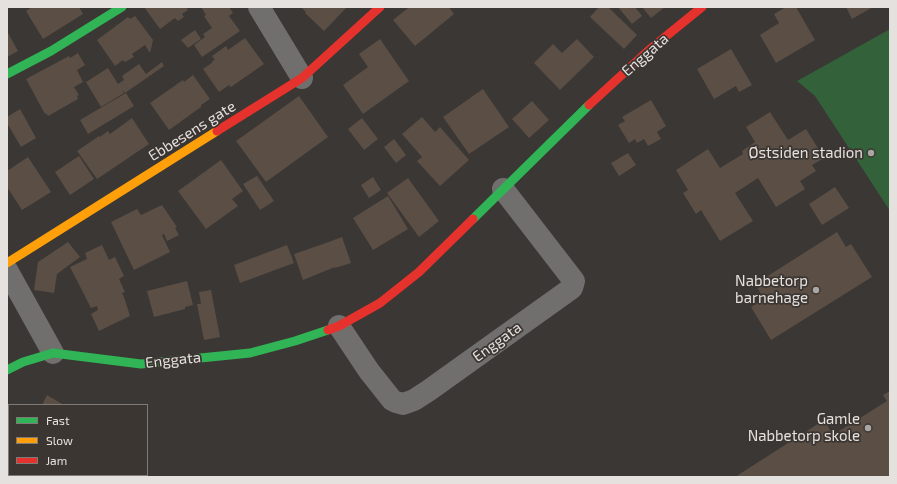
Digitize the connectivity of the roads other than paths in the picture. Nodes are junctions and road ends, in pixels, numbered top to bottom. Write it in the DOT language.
graph roads {
  1 [pos="122,7"];
  2 [pos="259,7"];
  3 [pos="380,7"];
  4 [pos="702,7"];
  5 [pos="7,74"];
  6 [pos="302,78"];
  7 [pos="503,188"];
  8 [pos="7,263"];
  9 [pos="7,270"];
  10 [pos="339,326"];
  11 [pos="53,353"];
  12 [pos="7,370"];
  1 -- 5 [label="street"];
  2 -- 6 [label="street"];
  3 -- 6 [label="street, Ebbesens gate"];
  4 -- 7 [label="street, Enggata"];
  6 -- 8 [label="street, Ebbesens gate"];
  7 -- 10 [label="street, Enggata"];
  7 -- 10 [label="street, Enggata"];
  9 -- 11 [label="street"];
  10 -- 11 [label="street, Enggata"];
  11 -- 12 [label="street, Enggata"];
}
